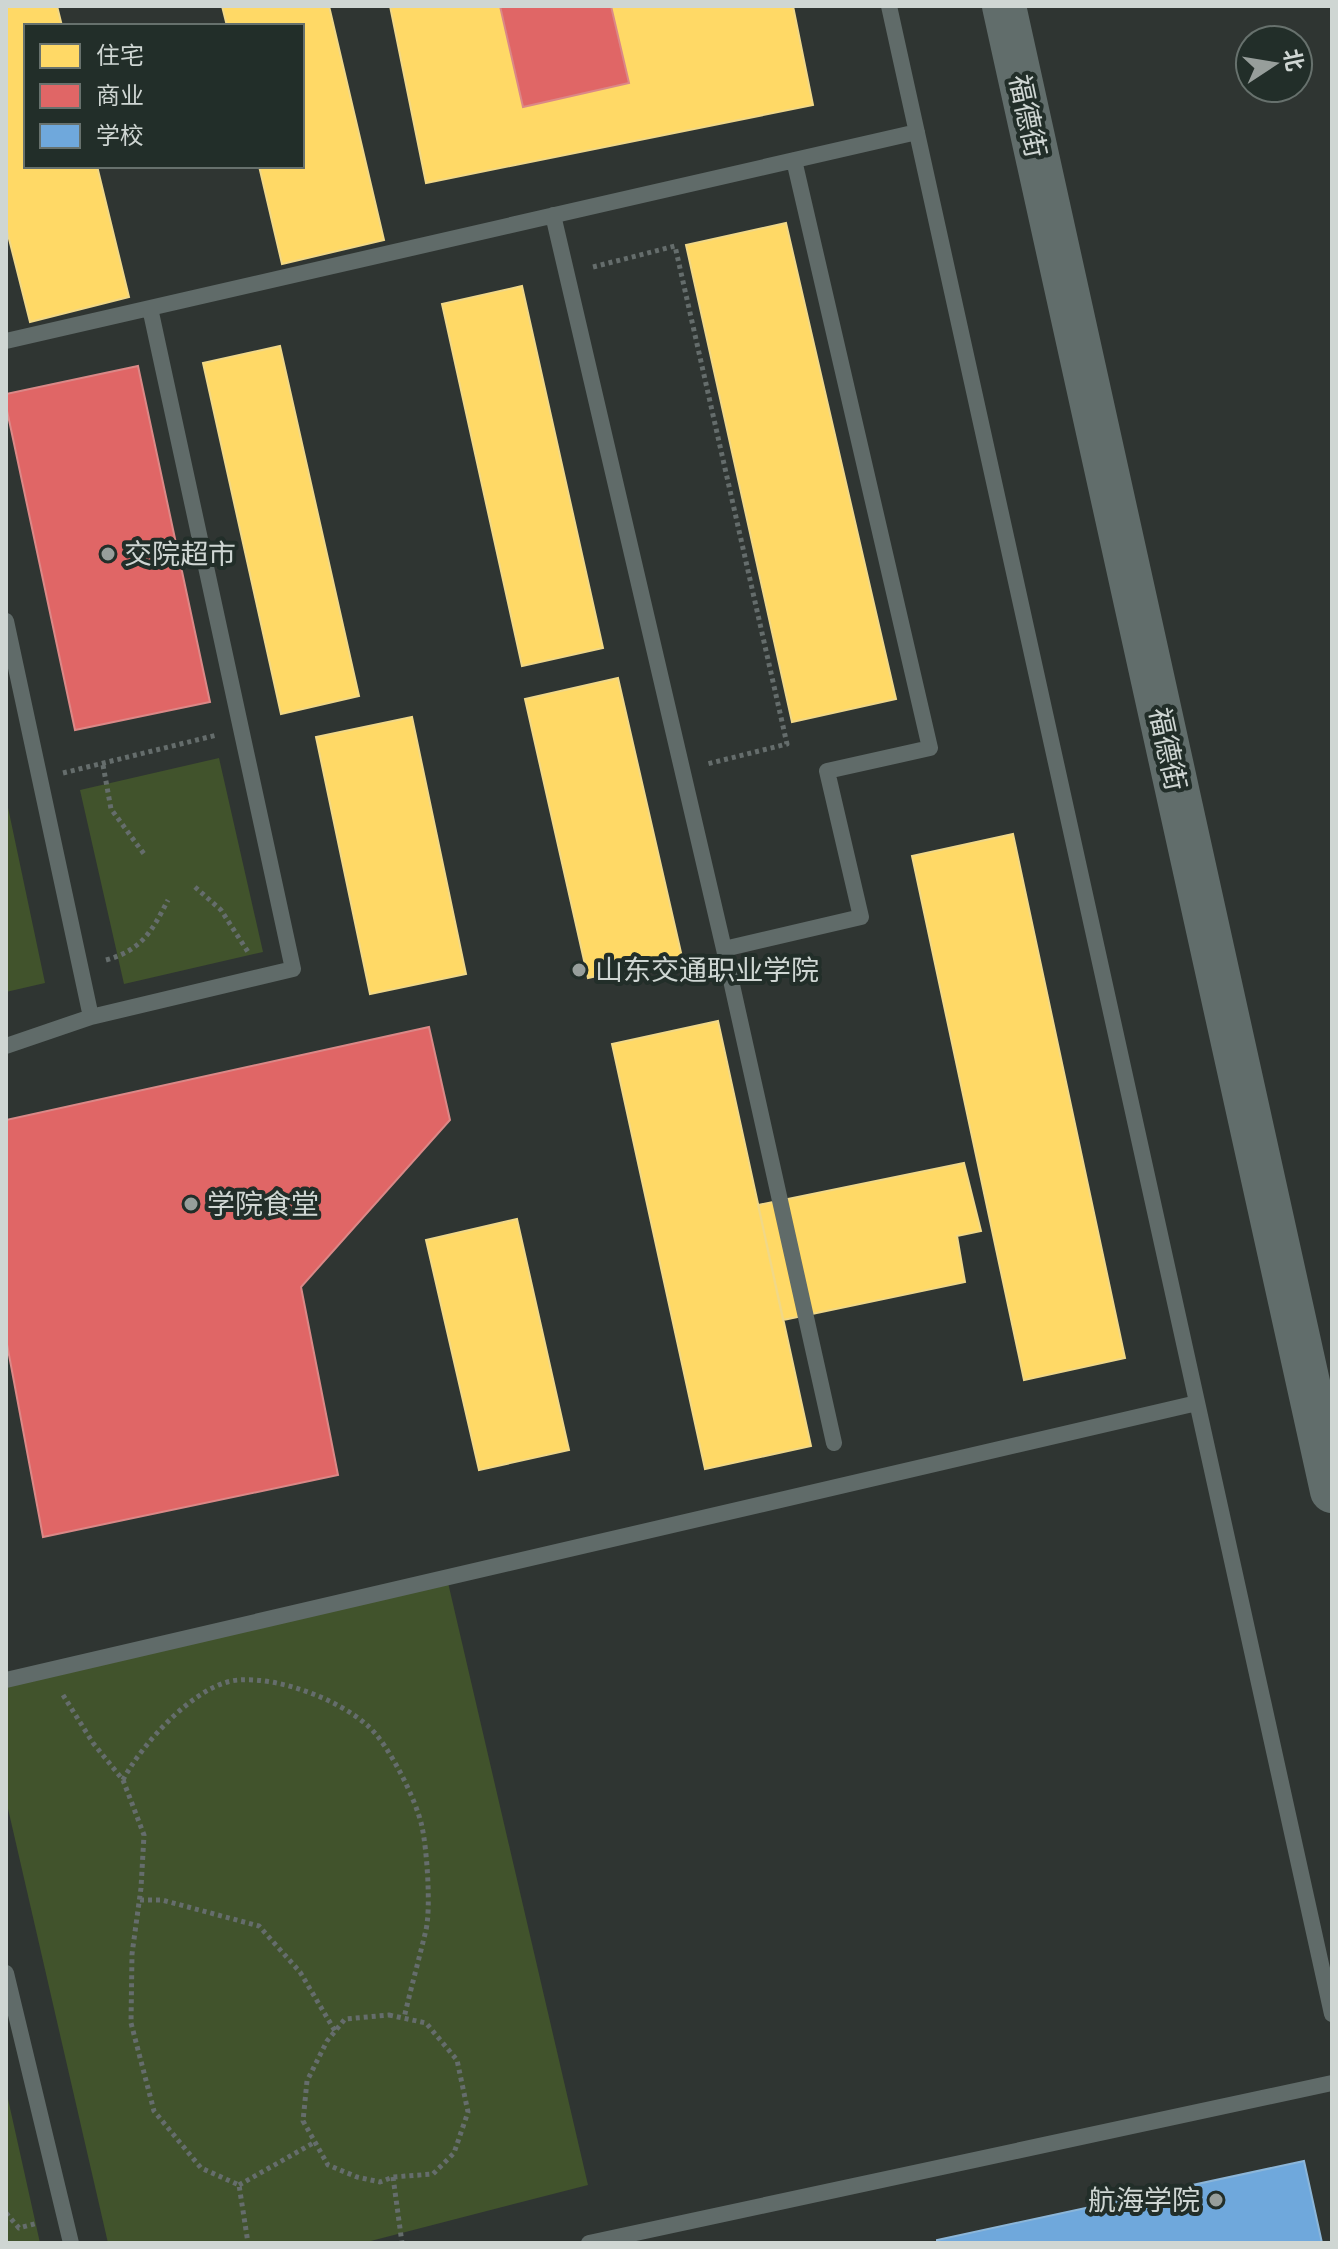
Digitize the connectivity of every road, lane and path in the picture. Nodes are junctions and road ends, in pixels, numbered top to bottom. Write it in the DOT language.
graph roads {
  1 [pos="889,6"];
  2 [pos="1004,6"];
  3 [pos="917,132"];
  4 [pos="794,160"];
  5 [pos="553,215"];
  6 [pos="567,274"];
  7 [pos="150,308"];
  8 [pos="6,341"];
  9 [pos="6,621"];
  10 [pos="241,729"];
  11 [pos="103,765"];
  12 [pos="683,770"];
  13 [pos="39,778"];
  14 [pos="144,854"];
  15 [pos="195,887"];
  16 [pos="168,900"];
  17 [pos="724,949"];
  18 [pos="80,967"];
  19 [pos="263,976"];
  20 [pos="91,1017"];
  21 [pos="6,1046"];
  22 [pos="1197,1403"];
  23 [pos="834,1443"];
  24 [pos="1332,1491"];
  25 [pos="48,1670"];
  26 [pos="6,1680"];
  27 [pos="123,1780"];
  28 [pos="140,1900"];
  29 [pos="6,1973"];
  30 [pos="1332,2014"];
  31 [pos="404,2018"];
  32 [pos="335,2031"];
  33 [pos="1332,2083"];
  34 [pos="315,2142"];
  35 [pos="393,2177"];
  36 [pos="239,2185"];
  37 [pos="6,2213"];
  38 [pos="65,2218"];
  39 [pos="71,2243"];
  40 [pos="248,2243"];
  41 [pos="402,2243"];
  42 [pos="589,2243"];
  1 -- 3 [label="lane"];
  2 -- 24 [label="street, 福德街"];
  3 -- 4 [label="lane"];
  3 -- 22 [label="lane"];
  4 -- 5 [label="lane"];
  4 -- 17 [label="lane"];
  5 -- 6 [label="lane"];
  5 -- 7 [label="lane"];
  6 -- 12 [label="lane"];
  6 -- 12 [label="path"];
  7 -- 8 [label="lane"];
  7 -- 10 [label="lane"];
  9 -- 13 [label="lane"];
  10 -- 11 [label="path"];
  10 -- 19 [label="lane"];
  11 -- 13 [label="path"];
  11 -- 14 [label="path"];
  12 -- 17 [label="lane"];
  13 -- 18 [label="lane"];
  15 -- 19 [label="path"];
  16 -- 18 [label="path"];
  17 -- 23 [label="lane"];
  18 -- 20 [label="lane"];
  19 -- 20 [label="lane"];
  20 -- 21 [label="lane"];
  22 -- 25 [label="lane"];
  22 -- 30 [label="lane"];
  25 -- 26 [label="lane"];
  25 -- 27 [label="path"];
  27 -- 28 [label="path"];
  27 -- 31 [label="path"];
  28 -- 32 [label="path"];
  28 -- 36 [label="path"];
  29 -- 38 [label="lane"];
  31 -- 32 [label="path"];
  31 -- 35 [label="path"];
  32 -- 34 [label="path"];
  33 -- 42 [label="lane"];
  34 -- 35 [label="path"];
  34 -- 36 [label="path"];
  35 -- 41 [label="path"];
  36 -- 40 [label="path"];
  37 -- 38 [label="path"];
  38 -- 39 [label="lane"];
}
